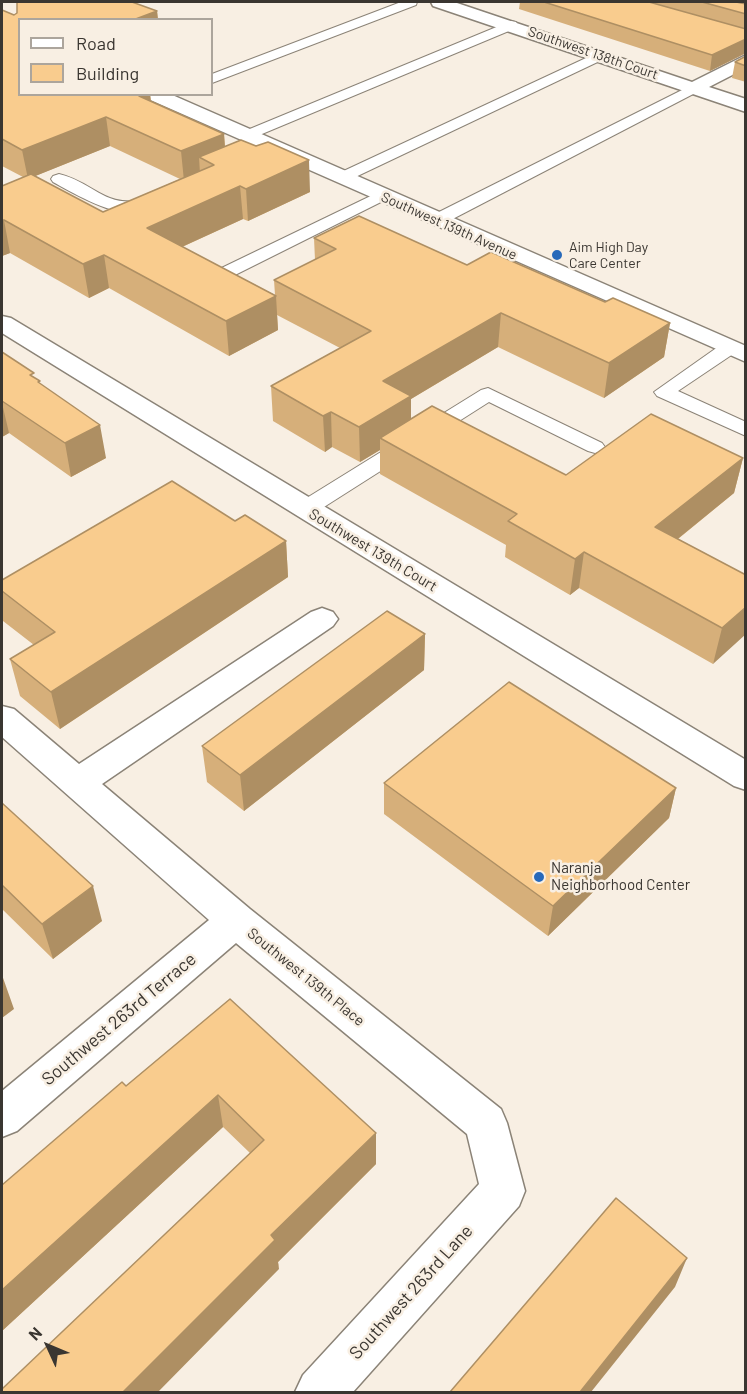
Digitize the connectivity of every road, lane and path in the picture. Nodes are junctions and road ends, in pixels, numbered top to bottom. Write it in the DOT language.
graph roads {
  1 [pos="411,2"];
  2 [pos="440,2"];
  3 [pos="511,25"];
  4 [pos="601,55"];
  5 [pos="746,60"];
  6 [pos="213,79"];
  7 [pos="694,88"];
  8 [pos="163,96"];
  9 [pos="746,106"];
  10 [pos="245,136"];
  11 [pos="341,178"];
  12 [pos="59,179"];
  13 [pos="381,196"];
  14 [pos="160,199"];
  15 [pos="437,220"];
  16 [pos="213,279"];
  17 [pos="2,322"];
  18 [pos="737,351"];
  19 [pos="746,430"];
  20 [pos="595,447"];
  21 [pos="305,509"];
  22 [pos="322,619"];
  23 [pos="2,718"];
  24 [pos="746,777"];
  25 [pos="77,783"];
  26 [pos="236,920"];
  27 [pos="2,1117"];
  28 [pos="503,1191"];
  29 [pos="320,1392"];
  1 -- 6 [label="lane"];
  2 -- 3 [label="street, Southwest 138th Court"];
  3 -- 4 [label="street, Southwest 138th Court"];
  3 -- 10 [label="lane"];
  4 -- 7 [label="street, Southwest 138th Court"];
  4 -- 11 [label="lane"];
  5 -- 7 [label="street"];
  7 -- 9 [label="street, Southwest 138th Court"];
  7 -- 15 [label="lane"];
  8 -- 10 [label="street, Southwest 139th Avenue"];
  10 -- 11 [label="street, Southwest 139th Avenue"];
  11 -- 13 [label="street, Southwest 139th Avenue"];
  12 -- 14 [label="lane"];
  13 -- 15 [label="street, Southwest 139th Avenue"];
  13 -- 16 [label="lane"];
  15 -- 18 [label="street, Southwest 139th Avenue"];
  17 -- 21 [label="street, Southwest 139th Court"];
  18 -- 19 [label="lane"];
  20 -- 21 [label="lane"];
  21 -- 24 [label="street, Southwest 139th Court"];
  22 -- 25 [label="street"];
  23 -- 25 [label="street, Southwest 139th Place"];
  25 -- 26 [label="street, Southwest 139th Place"];
  26 -- 27 [label="street, Southwest 263rd Terrace"];
  26 -- 28 [label="street, Southwest 139th Place"];
  28 -- 29 [label="street, Southwest 263rd Lane"];
}
